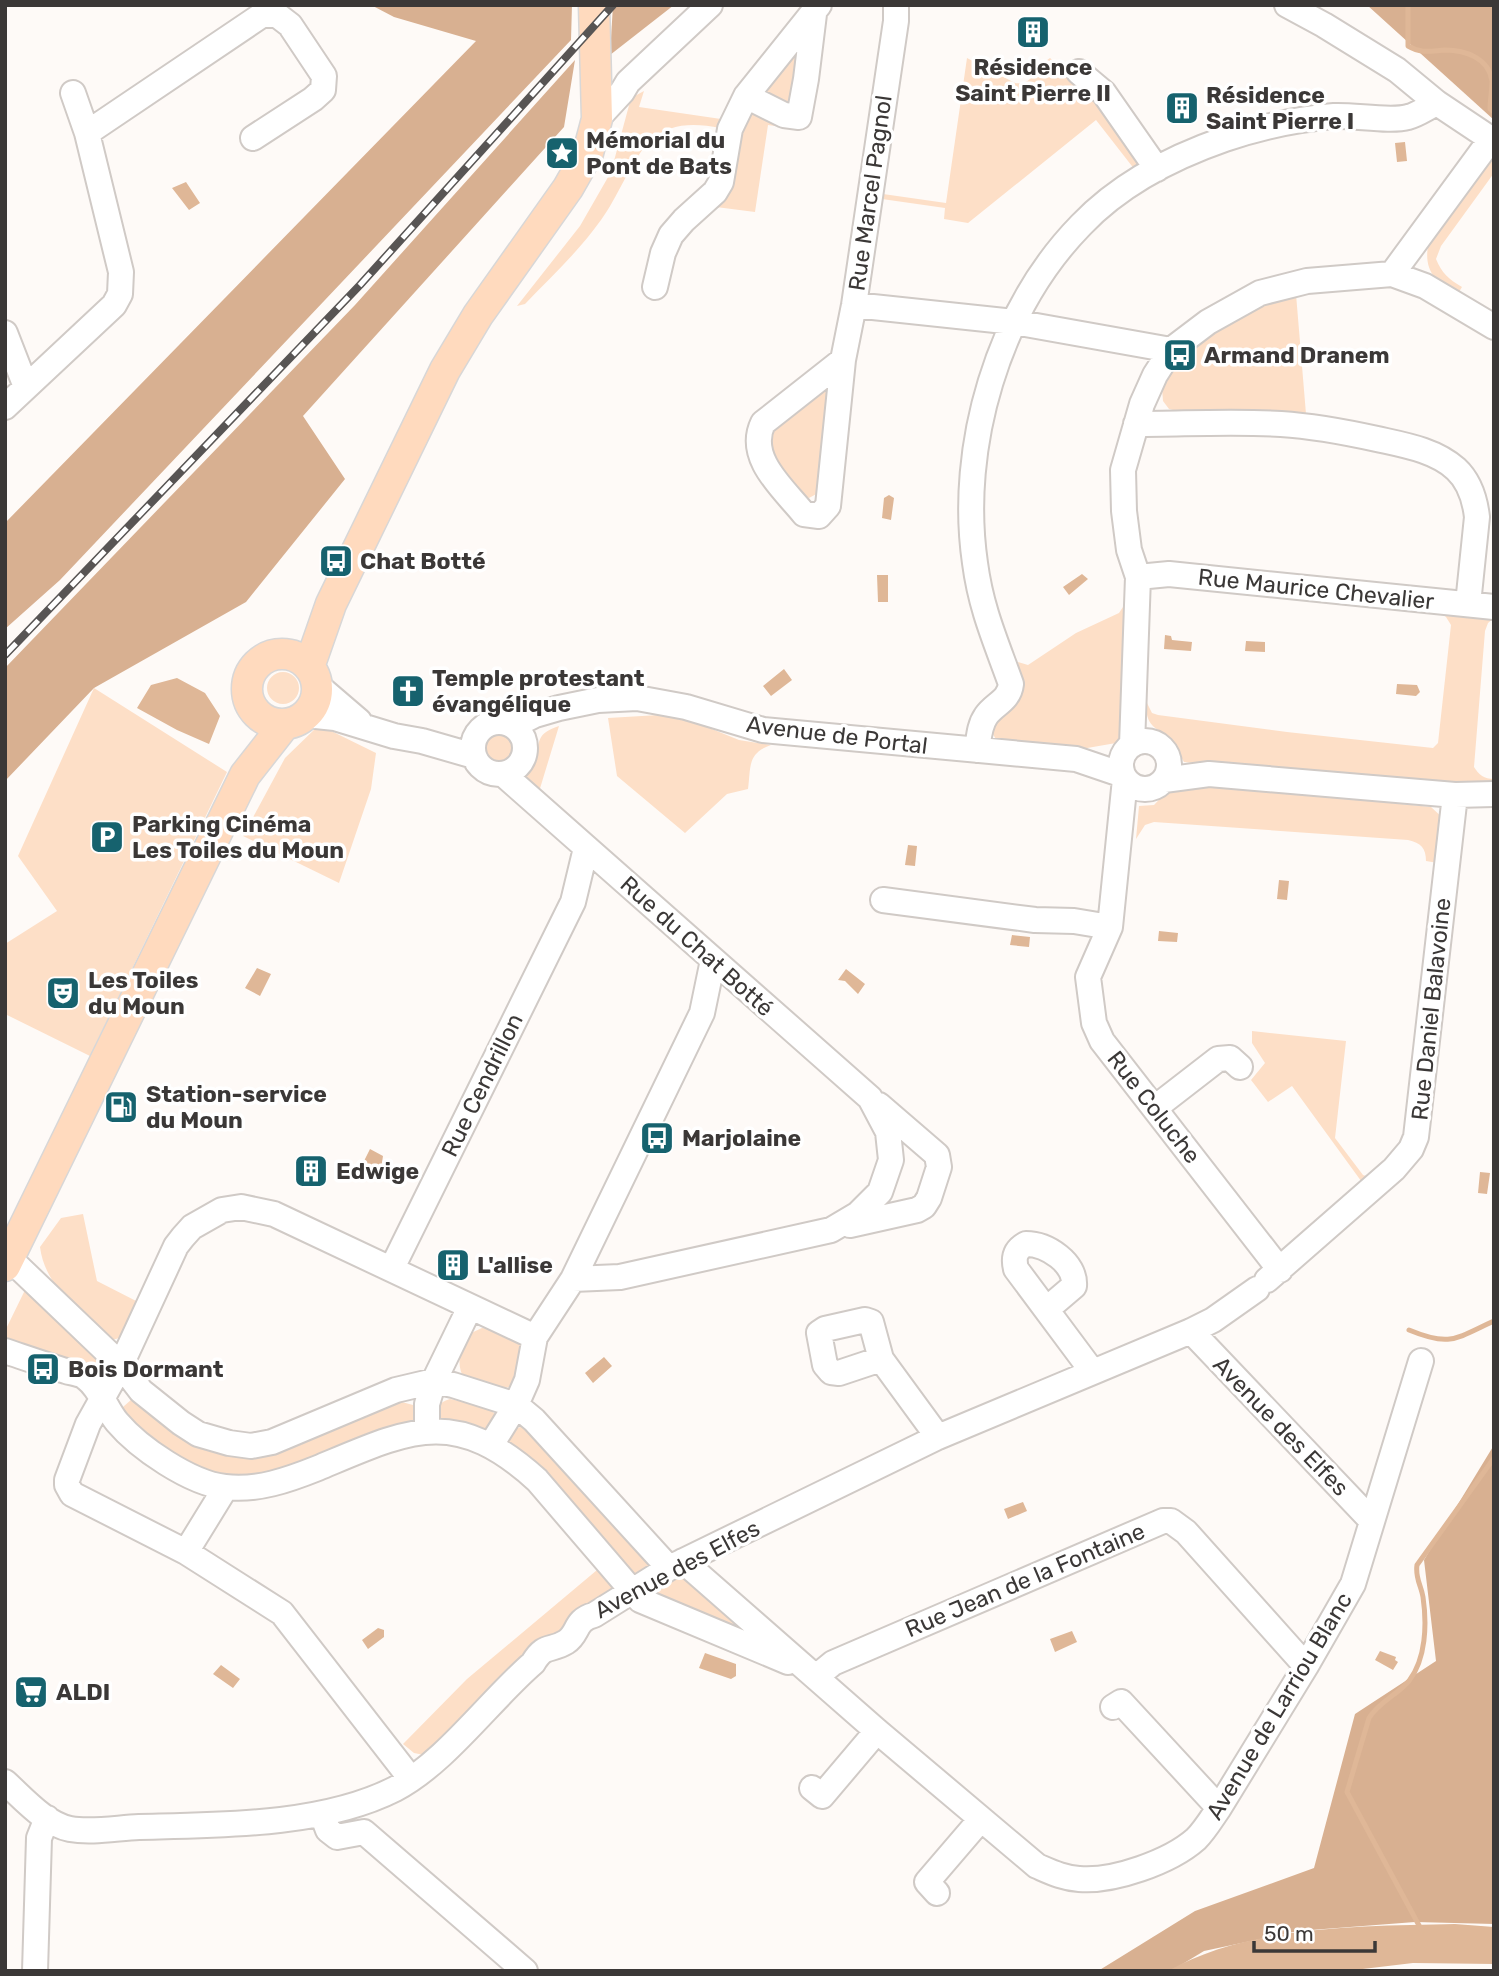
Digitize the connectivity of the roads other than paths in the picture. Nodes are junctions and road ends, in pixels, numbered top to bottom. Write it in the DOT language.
graph roads {
  1 [pos="594,5"];
  2 [pos="710,5"];
  3 [pos="896,5"];
  4 [pos="1287,5"];
  5 [pos="816,10"];
  6 [pos="1079,72"];
  7 [pos="596,75"];
  8 [pos="628,82"];
  9 [pos="73,93"];
  10 [pos="747,96"];
  11 [pos="1437,103"];
  12 [pos="597,119"];
  13 [pos="87,133"];
  14 [pos="253,138"];
  15 [pos="1492,140"];
  16 [pos="1157,169"];
  17 [pos="1392,274"];
  18 [pos="655,286"];
  19 [pos="854,305"];
  20 [pos="1014,322"];
  21 [pos="1494,327"];
  22 [pos="5,333"];
  23 [pos="1171,350"];
  24 [pos="843,360"];
  25 [pos="26,387"];
  26 [pos="5,407"];
  27 [pos="1136,424"];
  28 [pos="1138,577"];
  29 [pos="1468,604"];
  30 [pos="1494,607"];
  31 [pos="305,669"];
  32 [pos="283,718"];
  33 [pos="368,728"];
  34 [pos="476,745"];
  35 [pos="977,750"];
  36 [pos="515,751"];
  37 [pos="1076,759"];
  38 [pos="1149,761"];
  39 [pos="1124,777"];
  40 [pos="1494,794"];
  41 [pos="1455,795"];
  42 [pos="1121,832"];
  43 [pos="586,848"];
  44 [pos="613,871"];
  45 [pos="883,900"];
  46 [pos="573,902"];
  47 [pos="1110,927"];
  48 [pos="713,960"];
  49 [pos="740,985"];
  50 [pos="702,1013"];
  51 [pos="1240,1066"];
  52 [pos="870,1098"];
  53 [pos="1156,1107"];
  54 [pos="831,1230"];
  55 [pos="7,1262"];
  56 [pos="392,1268"];
  57 [pos="573,1279"];
  58 [pos="1267,1281"];
  59 [pos="470,1307"];
  60 [pos="1047,1309"];
  61 [pos="1191,1331"];
  62 [pos="535,1337"];
  63 [pos="5,1351"];
  64 [pos="881,1359"];
  65 [pos="1421,1361"];
  66 [pos="121,1365"];
  67 [pos="1092,1371"];
  68 [pos="434,1381"];
  69 [pos="102,1398"];
  70 [pos="516,1405"];
  71 [pos="427,1430"];
  72 [pos="939,1437"];
  73 [pos="491,1445"];
  74 [pos="226,1487"];
  75 [pos="1371,1520"];
  76 [pos="186,1552"];
  77 [pos="676,1564"];
  78 [pos="632,1590"];
  79 [pos="1306,1666"];
  80 [pos="812,1674"];
  81 [pos="1113,1707"];
  82 [pos="877,1731"];
  83 [pos="411,1779"];
  84 [pos="5,1782"];
  85 [pos="813,1788"];
  86 [pos="1219,1808"];
  87 [pos="322,1814"];
  88 [pos="47,1818"];
  89 [pos="981,1819"];
  90 [pos="937,1894"];
  91 [pos="35,1971"];
  92 [pos="524,1971"];
  1 -- 7 [label="main road"];
  2 -- 8 [label="street"];
  3 -- 19 [label="street, Rue Marcel Pagnol"];
  4 -- 11 [label="street"];
  5 -- 10 [label="street"];
  5 -- 10 [label="street"];
  6 -- 16 [label="street"];
  7 -- 8 [label="street"];
  7 -- 12 [label="main road"];
  8 -- 12 [label="street"];
  9 -- 13 [label="street"];
  10 -- 18 [label="street"];
  11 -- 15 [label="street"];
  11 -- 16 [label="street"];
  12 -- 31 [label="main road"];
  13 -- 14 [label="street"];
  13 -- 25 [label="street"];
  15 -- 17 [label="street"];
  16 -- 20 [label="street"];
  17 -- 21 [label="street"];
  17 -- 23 [label="street"];
  19 -- 20 [label="street, Rue Marcel Pagnol"];
  19 -- 24 [label="street"];
  20 -- 23 [label="street, Rue Marcel Pagnol"];
  20 -- 35 [label="street"];
  22 -- 25 [label="street"];
  23 -- 27 [label="street"];
  24 -- 24 [label="street"];
  25 -- 26 [label="street"];
  27 -- 28 [label="street"];
  27 -- 29 [label="street"];
  28 -- 29 [label="street, Rue Maurice Chevalier"];
  28 -- 38 [label="street"];
  29 -- 30 [label="street, Rue Maurice Chevalier"];
  31 -- 32 [label="main road"];
  31 -- 32 [label="main road"];
  31 -- 33 [label="street"];
  32 -- 33 [label="street"];
  32 -- 55 [label="main road"];
  33 -- 34 [label="street"];
  34 -- 36 [label="street, Rue du Chat Botté"];
  34 -- 36 [label="street, Avenue de Portal"];
  35 -- 36 [label="street, Avenue de Portal"];
  35 -- 37 [label="street, Avenue de Portal"];
  36 -- 43 [label="street, Rue du Chat Botté"];
  37 -- 38 [label="street, Avenue de Portal"];
  37 -- 39 [label="street, Avenue de Portal"];
  38 -- 39 [label="street, Avenue de Portal"];
  38 -- 41 [label="street, Avenue de Portal"];
  38 -- 42 [label="street, Rue Coluche"];
  39 -- 42 [label="street, Rue Coluche"];
  40 -- 41 [label="street, Avenue de Portal"];
  41 -- 58 [label="street, Rue Daniel Balavoine"];
  42 -- 47 [label="street, Rue Coluche"];
  43 -- 44 [label="street, Rue du Chat Botté"];
  43 -- 46 [label="street, Rue Cendrillon"];
  44 -- 46 [label="street, Rue Cendrillon"];
  44 -- 48 [label="street, Rue du Chat Botté"];
  45 -- 47 [label="street"];
  46 -- 56 [label="street, Rue Cendrillon"];
  47 -- 53 [label="street, Rue Coluche"];
  48 -- 49 [label="street, Rue du Chat Botté"];
  48 -- 50 [label="street"];
  49 -- 50 [label="street"];
  49 -- 52 [label="street, Rue du Chat Botté"];
  50 -- 57 [label="street"];
  51 -- 53 [label="street"];
  52 -- 54 [label="street, Rue du Chat Botté"];
  52 -- 54 [label="street, Rue du Chat Botté"];
  53 -- 58 [label="street, Rue Coluche"];
  54 -- 57 [label="street, Rue du Chat Botté"];
  55 -- 66 [label="street"];
  56 -- 59 [label="street"];
  56 -- 66 [label="street"];
  57 -- 62 [label="street"];
  58 -- 61 [label="street, Avenue des Elfes"];
  59 -- 62 [label="street"];
  59 -- 68 [label="street"];
  60 -- 67 [label="street"];
  61 -- 67 [label="street, Avenue des Elfes"];
  61 -- 75 [label="street, Avenue des Elfes"];
  62 -- 70 [label="street"];
  63 -- 69 [label="street"];
  64 -- 72 [label="street"];
  65 -- 75 [label="street, Avenue de Larriou Blanc"];
  66 -- 68 [label="street"];
  66 -- 69 [label="street"];
  67 -- 72 [label="street, Avenue des Elfes"];
  68 -- 70 [label="street"];
  68 -- 71 [label="street"];
  69 -- 74 [label="street"];
  69 -- 76 [label="street"];
  70 -- 73 [label="street"];
  70 -- 77 [label="street, Avenue de Larriou Blanc"];
  71 -- 73 [label="street, Avenue de Larriou Blanc"];
  71 -- 74 [label="street"];
  72 -- 77 [label="street, Avenue des Elfes"];
  73 -- 78 [label="street, Avenue de Larriou Blanc"];
  74 -- 76 [label="street"];
  75 -- 79 [label="street, Avenue de Larriou Blanc"];
  76 -- 83 [label="street"];
  77 -- 78 [label="street, Avenue des Elfes"];
  77 -- 80 [label="street, Avenue de Larriou Blanc"];
  78 -- 80 [label="street, Avenue de Larriou Blanc"];
  78 -- 83 [label="street, Avenue des Elfes"];
  79 -- 80 [label="street, Rue Jean de la Fontaine"];
  79 -- 86 [label="street, Avenue de Larriou Blanc"];
  80 -- 82 [label="street, Avenue de Larriou Blanc"];
  81 -- 86 [label="street"];
  82 -- 85 [label="street"];
  82 -- 89 [label="street, Avenue de Larriou Blanc"];
  83 -- 87 [label="street, Avenue des Elfes"];
  84 -- 88 [label="street"];
  86 -- 89 [label="street, Avenue de Larriou Blanc"];
  87 -- 88 [label="street, Avenue des Elfes"];
  87 -- 92 [label="street"];
  88 -- 91 [label="street"];
  89 -- 90 [label="street"];
}
